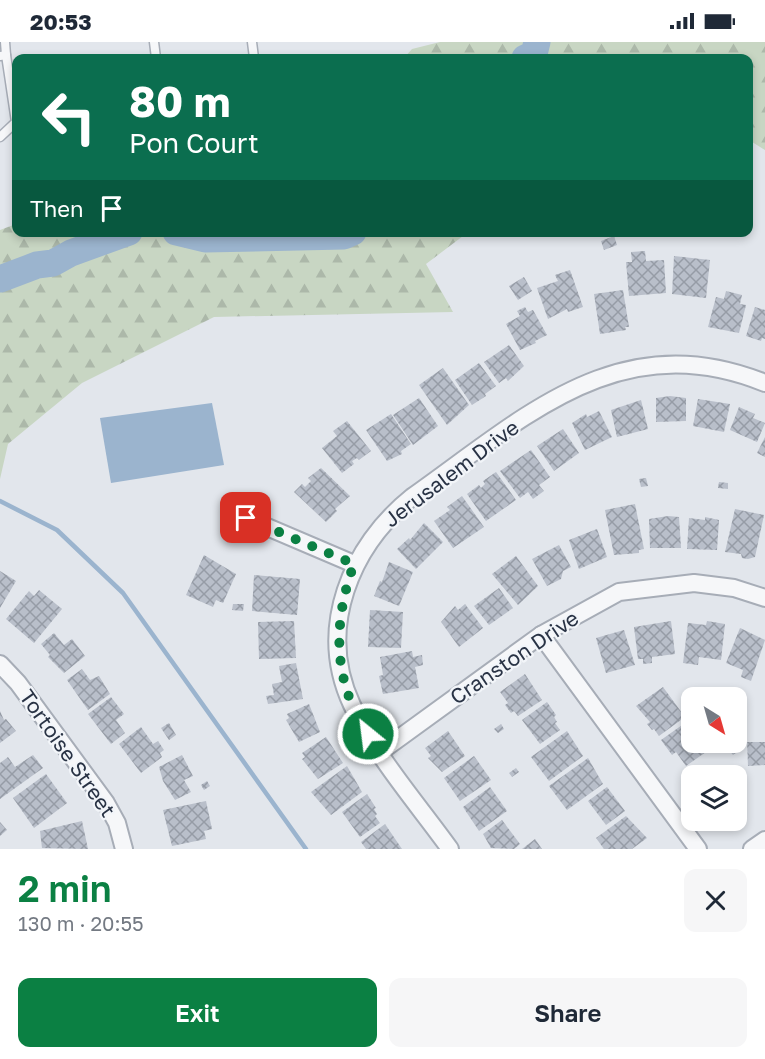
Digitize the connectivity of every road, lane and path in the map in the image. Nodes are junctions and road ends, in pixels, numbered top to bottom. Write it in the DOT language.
graph roads {
  1 [pos="5,42"];
  2 [pos="3,56"];
  3 [pos="12,102"];
  4 [pos="12,126"];
  5 [pos="0,137"];
  6 [pos="765,383"];
  7 [pos="246,518"];
  8 [pos="354,564"];
  9 [pos="765,598"];
  10 [pos="541,634"];
  11 [pos="0,664"];
  12 [pos="380,752"];
  13 [pos="765,840"];
  14 [pos="124,849"];
  15 [pos="450,849"];
  16 [pos="698,849"];
  17 [pos="752,849"];
  1 -- 2 [label="lane"];
  2 -- 3 [label="lane"];
  4 -- 5 [label="lane"];
  6 -- 8 [label="street, Jerusalem Drive"];
  7 -- 8 [label="street"];
  8 -- 12 [label="street, Jerusalem Drive"];
  9 -- 10 [label="street, Cranston Drive"];
  10 -- 12 [label="street, Cranston Drive"];
  10 -- 16 [label="street"];
  11 -- 14 [label="street, Tortoise Street"];
  12 -- 15 [label="street, Jerusalem Drive"];
  13 -- 17 [label="street"];
}
